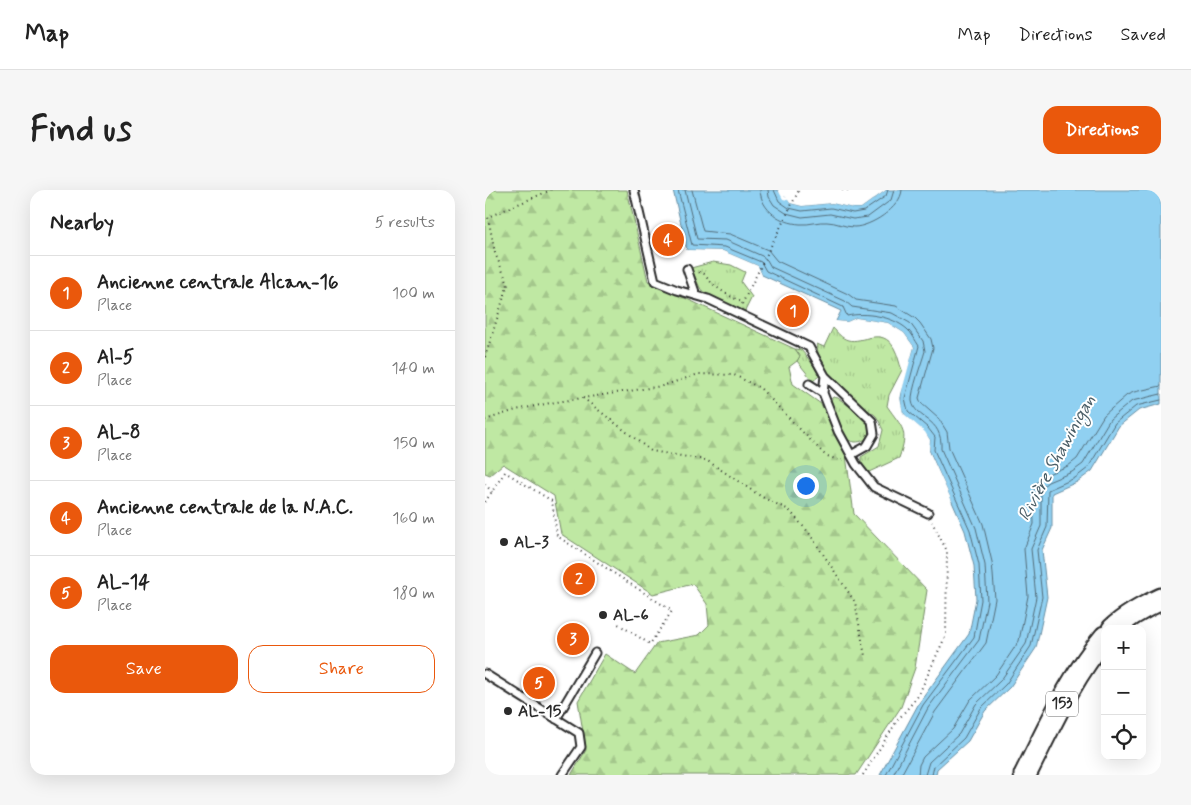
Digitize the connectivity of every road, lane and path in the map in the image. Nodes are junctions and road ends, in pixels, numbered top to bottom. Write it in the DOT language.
graph roads {
  1 [pos="551,190"];
  2 [pos="634,190"];
  3 [pos="799,190"];
  4 [pos="842,190"];
  5 [pos="850,190"];
  6 [pos="687,269"];
  7 [pos="696,271"];
  8 [pos="696,295"];
  9 [pos="743,303"];
  10 [pos="738,313"];
  11 [pos="485,357"];
  12 [pos="825,376"];
  13 [pos="811,385"];
  14 [pos="823,393"];
  15 [pos="583,398"];
  16 [pos="485,420"];
  17 [pos="851,455"];
  18 [pos="485,484"];
  19 [pos="492,492"];
  20 [pos="485,502"];
  21 [pos="928,513"];
  22 [pos="1161,599"];
  23 [pos="615,622"];
  24 [pos="1117,625"];
  25 [pos="1101,642"];
  26 [pos="595,653"];
  27 [pos="865,656"];
  28 [pos="485,674"];
  29 [pos="556,719"];
  30 [pos="563,775"];
  31 [pos="863,775"];
  32 [pos="1025,775"];
  1 -- 11 [label="path"];
  2 -- 8 [label="lane"];
  3 -- 9 [label="path"];
  4 -- 5 [label="path"];
  6 -- 8 [label="lane"];
  7 -- 9 [label="path"];
  8 -- 10 [label="lane"];
  9 -- 10 [label="path"];
  10 -- 12 [label="lane"];
  12 -- 14 [label="lane"];
  12 -- 17 [label="lane"];
  13 -- 14 [label="lane"];
  14 -- 17 [label="lane"];
  15 -- 16 [label="path"];
  15 -- 17 [label="path"];
  15 -- 27 [label="path"];
  17 -- 21 [label="lane"];
  18 -- 19 [label="path"];
  19 -- 20 [label="path"];
  19 -- 23 [label="path"];
  21 -- 31 [label="path"];
  22 -- 24 [label="main road"];
  25 -- 32 [label="main road, 153"];
  26 -- 29 [label="lane"];
  28 -- 29 [label="lane"];
  29 -- 30 [label="lane"];
}
